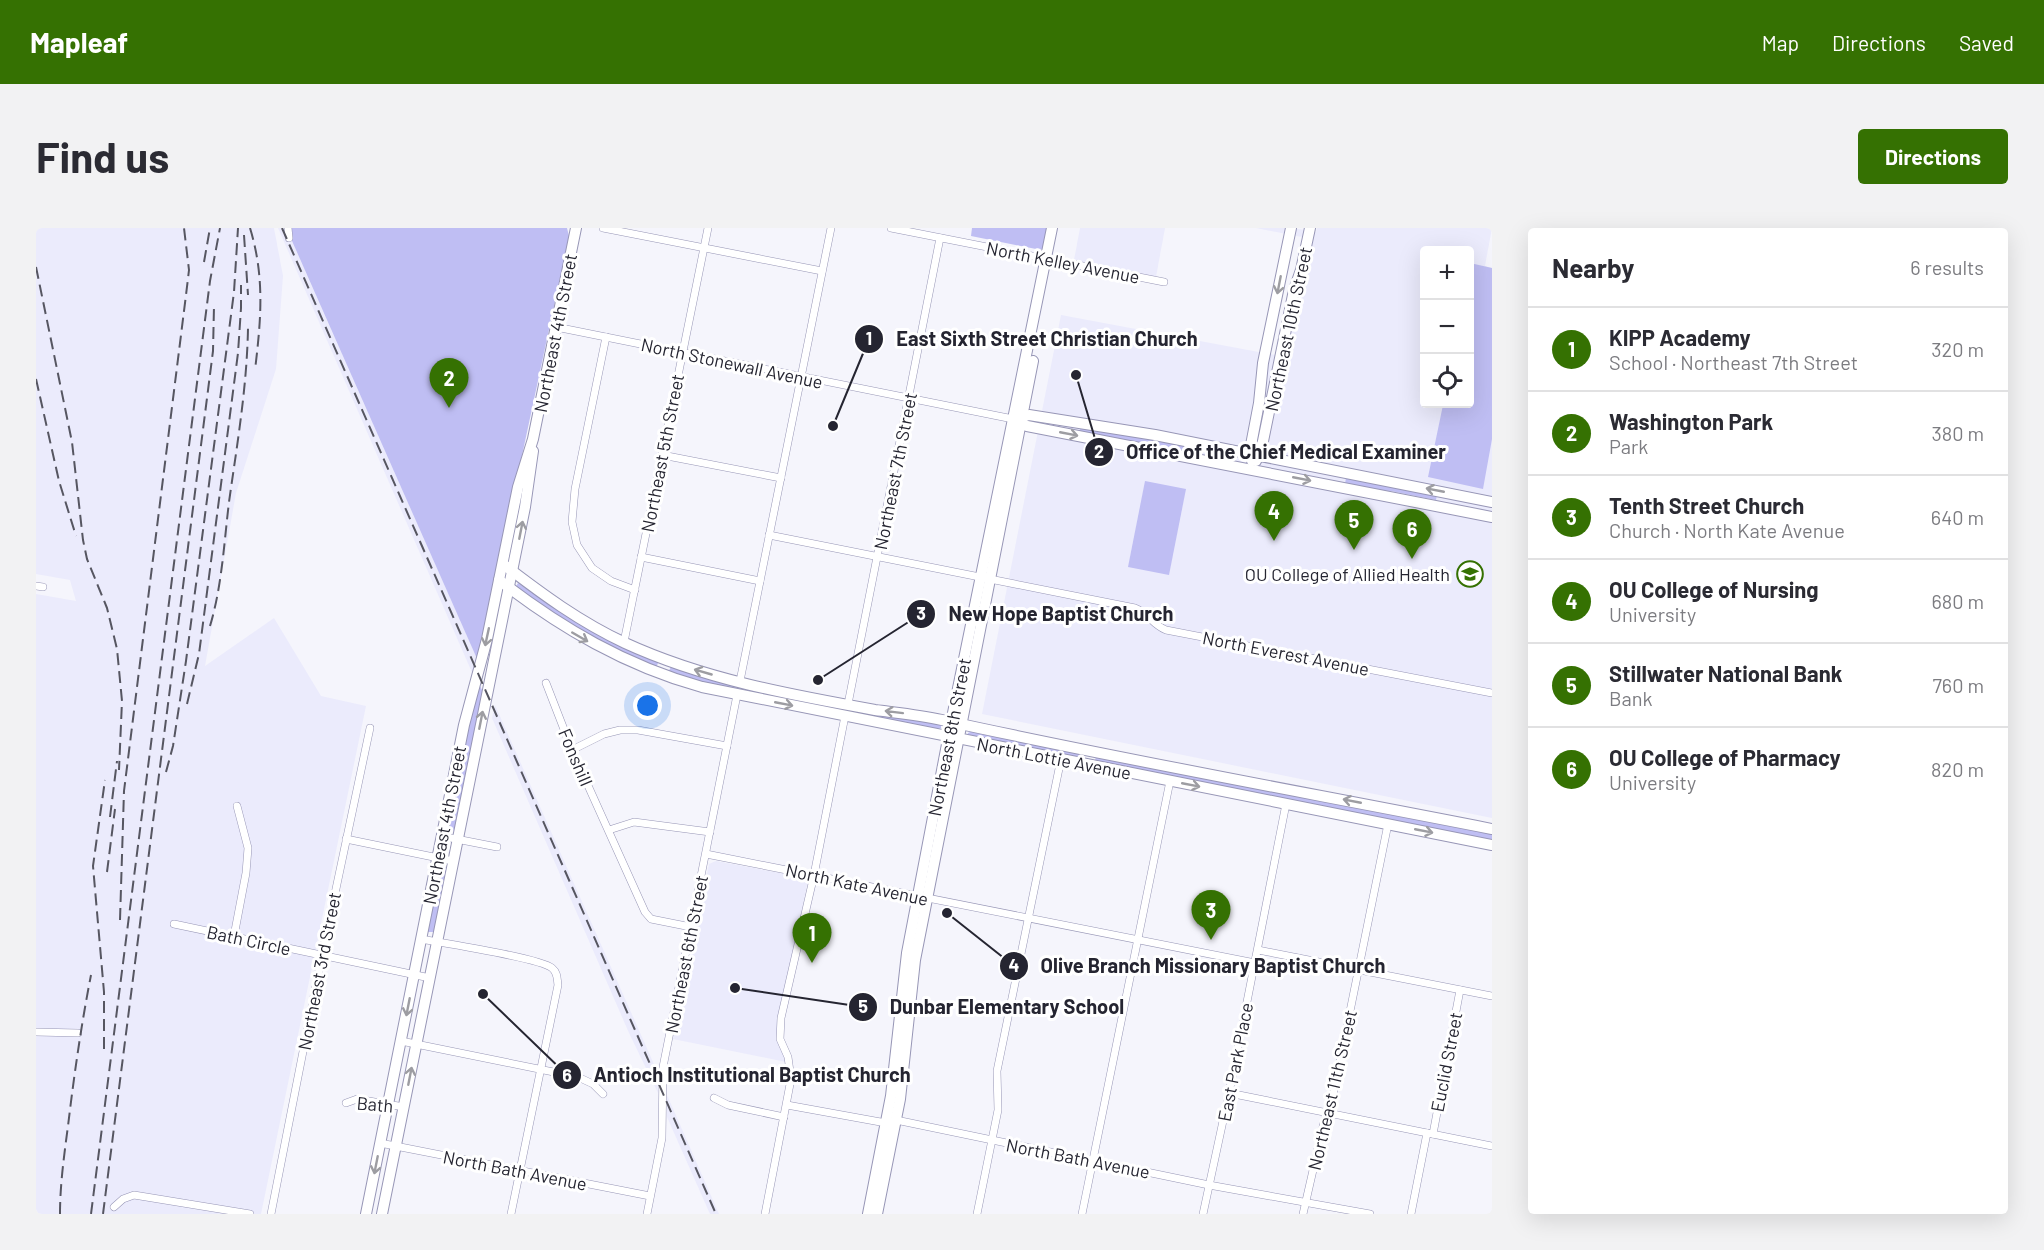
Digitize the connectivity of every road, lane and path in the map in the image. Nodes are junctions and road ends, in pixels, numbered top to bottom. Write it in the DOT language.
graph roads {
  1 [pos="288,228"];
  2 [pos="576,228"];
  3 [pos="603,228"];
  4 [pos="708,228"];
  5 [pos="831,228"];
  6 [pos="891,228"];
  7 [pos="1052,228"];
  8 [pos="1059,228"];
  9 [pos="1290,228"];
  10 [pos="1310,228"];
  11 [pos="289,238"];
  12 [pos="940,238"];
  13 [pos="704,248"];
  14 [pos="1049,259"];
  15 [pos="822,271"];
  16 [pos="1164,282"];
  17 [pos="556,327"];
  18 [pos="606,337"];
  19 [pos="683,352"];
  20 [pos="801,377"];
  21 [pos="909,398"];
  22 [pos="1018,420"];
  23 [pos="533,439"];
  24 [pos="662,455"];
  25 [pos="1255,455"];
  26 [pos="1253,470"];
  27 [pos="781,478"];
  28 [pos="1492,502"];
  29 [pos="1492,517"];
  30 [pos="770,535"];
  31 [pos="641,556"];
  32 [pos="878,556"];
  33 [pos="503,564"];
  34 [pos="513,572"];
  35 [pos="985,578"];
  36 [pos="499,580"];
  37 [pos="760,581"];
  38 [pos="509,588"];
  39 [pos="634,590"];
  40 [pos="532,604"];
  41 [pos="504,614"];
  42 [pos="624,642"];
  43 [pos="740,681"];
  44 [pos="546,683"];
  45 [pos="1492,693"];
  46 [pos="737,695"];
  47 [pos="848,704"];
  48 [pos="845,716"];
  49 [pos="956,724"];
  50 [pos="370,728"];
  51 [pos="954,737"];
  52 [pos="727,746"];
  53 [pos="572,750"];
  54 [pos="1061,759"];
  55 [pos="1170,781"];
  56 [pos="1286,804"];
  57 [pos="237,806"];
  58 [pos="1388,824"];
  59 [pos="1492,829"];
  60 [pos="609,830"];
  61 [pos="710,832"];
  62 [pos="441,837"];
  63 [pos="346,839"];
  64 [pos="458,839"];
  65 [pos="1492,845"];
  66 [pos="497,847"];
  67 [pos="706,854"];
  68 [pos="437,857"];
  69 [pos="453,861"];
  70 [pos="814,875"];
  71 [pos="922,897"];
  72 [pos="1029,918"];
  73 [pos="174,924"];
  74 [pos="691,927"];
  75 [pos="234,936"];
  76 [pos="421,939"];
  77 [pos="1138,939"];
  78 [pos="437,942"];
  79 [pos="1258,950"];
  80 [pos="322,955"];
  81 [pos="1255,963"];
  82 [pos="1359,970"];
  83 [pos="414,974"];
  84 [pos="430,978"];
  85 [pos="1460,990"];
  86 [pos="1492,996"];
  87 [pos="36,1032"];
  88 [pos="78,1033"];
  89 [pos="401,1041"];
  90 [pos="417,1044"];
  91 [pos="541,1070"];
  92 [pos="1229,1093"];
  93 [pos="603,1094"];
  94 [pos="714,1098"];
  95 [pos="346,1103"];
  96 [pos="388,1104"];
  97 [pos="787,1105"];
  98 [pos="404,1107"];
  99 [pos="1328,1113"];
  100 [pos="784,1117"];
  101 [pos="891,1122"];
  102 [pos="1430,1133"];
  103 [pos="990,1141"];
  104 [pos="380,1143"];
  105 [pos="1492,1146"];
  106 [pos="396,1147"];
  107 [pos="1092,1160"];
  108 [pos="519,1170"];
  109 [pos="1209,1185"];
  110 [pos="371,1186"];
  111 [pos="387,1189"];
  112 [pos="650,1196"];
  113 [pos="1305,1203"];
  114 [pos="114,1207"];
  115 [pos="250,1214"];
  116 [pos="271,1214"];
  117 [pos="366,1214"];
  118 [pos="382,1214"];
  119 [pos="511,1214"];
  120 [pos="646,1214"];
  121 [pos="765,1214"];
  122 [pos="868,1214"];
  123 [pos="877,1214"];
  124 [pos="977,1214"];
  125 [pos="1082,1214"];
  126 [pos="1203,1214"];
  127 [pos="1303,1214"];
  128 [pos="1370,1214"];
  129 [pos="1412,1214"];
  1 -- 11 [label="street"];
  2 -- 17 [label="main road, Northeast 4th Street"];
  3 -- 13 [label="street"];
  4 -- 13 [label="street, Northeast 5th Street"];
  5 -- 15 [label="street"];
  6 -- 12 [label="street, North Kelley Avenue"];
  7 -- 14 [label="main road, Northeast 8th Street"];
  8 -- 14 [label="main road, Northeast 8th Street"];
  9 -- 25 [label="main road, Northeast 10th Street, one-way"];
  10 -- 25 [label="main road, Northeast 10th Street"];
  12 -- 14 [label="street, North Kelley Avenue"];
  12 -- 21 [label="street, Northeast 7th Street"];
  13 -- 15 [label="street"];
  13 -- 19 [label="street, Northeast 5th Street"];
  14 -- 16 [label="street, North Kelley Avenue"];
  14 -- 22 [label="main road, Northeast 8th Street"];
  15 -- 20 [label="street"];
  17 -- 18 [label="street, North Stonewall Avenue"];
  17 -- 23 [label="main road, Northeast 4th Street"];
  18 -- 19 [label="street, North Stonewall Avenue"];
  18 -- 39 [label="street"];
  19 -- 20 [label="street, North Stonewall Avenue"];
  19 -- 24 [label="street, Northeast 5th Street"];
  20 -- 21 [label="street, North Stonewall Avenue"];
  20 -- 27 [label="street"];
  21 -- 22 [label="street, North Stonewall Avenue"];
  21 -- 32 [label="street, Northeast 7th Street"];
  22 -- 25 [label="main road, North Stonewall Avenue"];
  22 -- 26 [label="main road, North Stonewall Avenue, one-way"];
  22 -- 35 [label="main road, Northeast 8th Street"];
  23 -- 33 [label="main road, Northeast 4th Street"];
  34 -- 23 [label="main road, Northeast 4th Street, one-way"];
  24 -- 27 [label="street"];
  24 -- 31 [label="street, Northeast 5th Street"];
  25 -- 26 [label="main road, Northeast 10th Street"];
  28 -- 25 [label="main road, North Stonewall Avenue, one-way"];
  26 -- 29 [label="main road, North Stonewall Avenue, one-way"];
  27 -- 30 [label="street"];
  30 -- 32 [label="street, North Everest Avenue"];
  30 -- 37 [label="street"];
  31 -- 37 [label="street"];
  31 -- 39 [label="street, Northeast 5th Street"];
  32 -- 35 [label="street, North Everest Avenue"];
  32 -- 47 [label="street, Northeast 7th Street"];
  33 -- 34 [label="main road, North Lottie Avenue"];
  33 -- 36 [label="main road, Northeast 4th Street"];
  34 -- 38 [label="main road, Northeast 4th Street"];
  34 -- 42 [label="main road, North Lottie Avenue"];
  35 -- 45 [label="street, North Everest Avenue"];
  35 -- 49 [label="main road, Northeast 8th Street"];
  36 -- 38 [label="main road, North Lottie Avenue"];
  36 -- 62 [label="main road, Northeast 4th Street, one-way"];
  37 -- 43 [label="street"];
  38 -- 40 [label="main road, North Lottie Avenue"];
  38 -- 41 [label="main road, Northeast 4th Street"];
  39 -- 42 [label="street, Northeast 5th Street"];
  40 -- 41 [label="main road"];
  40 -- 46 [label="main road, North Lottie Avenue, one-way"];
  64 -- 41 [label="main road, Northeast 4th Street, one-way"];
  43 -- 42 [label="main road, North Lottie Avenue, one-way"];
  43 -- 47 [label="main road, North Lottie Avenue"];
  44 -- 53 [label="street, Fonshill"];
  46 -- 48 [label="main road, North Lottie Avenue, one-way"];
  46 -- 52 [label="street, Northeast 6th Street"];
  49 -- 47 [label="main road, North Lottie Avenue, one-way"];
  48 -- 51 [label="main road, North Lottie Avenue"];
  48 -- 70 [label="street"];
  49 -- 51 [label="main road, Northeast 8th Street"];
  59 -- 49 [label="main road, North Lottie Avenue, one-way"];
  50 -- 63 [label="street, Northeast 3rd Street"];
  51 -- 54 [label="main road, North Lottie Avenue"];
  51 -- 71 [label="main road, Northeast 8th Street"];
  52 -- 53 [label="street"];
  52 -- 61 [label="street, Northeast 6th Street"];
  53 -- 60 [label="street, Fonshill"];
  54 -- 55 [label="main road, North Lottie Avenue"];
  54 -- 72 [label="street"];
  55 -- 56 [label="main road, North Lottie Avenue, one-way"];
  55 -- 77 [label="street"];
  56 -- 58 [label="main road, North Lottie Avenue"];
  56 -- 79 [label="street, East Park Place"];
  57 -- 75 [label="street"];
  58 -- 65 [label="main road, North Lottie Avenue, one-way"];
  58 -- 82 [label="street, Northeast 11th Street"];
  60 -- 61 [label="street"];
  60 -- 74 [label="street"];
  61 -- 67 [label="street, Northeast 6th Street"];
  62 -- 64 [label="street"];
  62 -- 68 [label="main road, Northeast 4th Street"];
  63 -- 68 [label="street"];
  63 -- 80 [label="street, Northeast 3rd Street"];
  64 -- 66 [label="street"];
  64 -- 69 [label="main road, Northeast 4th Street"];
  67 -- 70 [label="street, North Kate Avenue"];
  67 -- 74 [label="street, Northeast 6th Street"];
  68 -- 69 [label="street"];
  68 -- 76 [label="main road, Northeast 4th Street"];
  69 -- 78 [label="main road, Northeast 4th Street"];
  70 -- 71 [label="street, North Kate Avenue"];
  70 -- 97 [label="street"];
  71 -- 72 [label="street, North Kate Avenue"];
  71 -- 101 [label="main road, Northeast 8th Street"];
  72 -- 77 [label="street, North Kate Avenue"];
  72 -- 103 [label="street"];
  73 -- 75 [label="street, Bath Circle"];
  74 -- 112 [label="street, Northeast 6th Street"];
  75 -- 80 [label="street, Bath Circle"];
  76 -- 78 [label="street"];
  76 -- 83 [label="main road, Northeast 4th Street"];
  77 -- 81 [label="street, North Kate Avenue"];
  77 -- 107 [label="street"];
  78 -- 84 [label="main road, Northeast 4th Street"];
  78 -- 91 [label="street"];
  79 -- 81 [label="street, East Park Place"];
  79 -- 82 [label="street"];
  80 -- 83 [label="street, Bath Circle"];
  80 -- 116 [label="street, Northeast 3rd Street"];
  81 -- 92 [label="street, East Park Place"];
  82 -- 85 [label="street"];
  82 -- 99 [label="street, Northeast 11th Street"];
  83 -- 84 [label="street, Bath Circle"];
  83 -- 89 [label="main road, Northeast 4th Street, one-way"];
  84 -- 90 [label="main road, Northeast 4th Street"];
  85 -- 86 [label="street"];
  85 -- 102 [label="street, Euclid Street"];
  87 -- 88 [label="street"];
  89 -- 90 [label="street"];
  89 -- 96 [label="main road, Northeast 4th Street"];
  90 -- 91 [label="street"];
  98 -- 90 [label="main road, Northeast 4th Street, one-way"];
  91 -- 93 [label="street"];
  91 -- 108 [label="street"];
  92 -- 99 [label="street"];
  92 -- 109 [label="street, East Park Place"];
  94 -- 100 [label="street"];
  95 -- 96 [label="street, Bath"];
  96 -- 98 [label="street, Bath"];
  96 -- 104 [label="main road, Northeast 4th Street"];
  97 -- 100 [label="street"];
  97 -- 101 [label="street, North Bath Avenue"];
  98 -- 106 [label="main road, Northeast 4th Street"];
  99 -- 102 [label="street"];
  99 -- 113 [label="street, Northeast 11th Street"];
  100 -- 121 [label="street"];
  101 -- 103 [label="street, North Bath Avenue"];
  101 -- 122 [label="main road, Northeast 8th Street"];
  101 -- 123 [label="main road, Northeast 8th Street"];
  102 -- 105 [label="street"];
  102 -- 129 [label="street, Euclid Street"];
  103 -- 107 [label="street, North Bath Avenue"];
  103 -- 124 [label="street"];
  104 -- 106 [label="street, North Bath Avenue"];
  104 -- 110 [label="main road, Northeast 4th Street, one-way"];
  106 -- 108 [label="street, North Bath Avenue"];
  106 -- 111 [label="main road, Northeast 4th Street"];
  107 -- 109 [label="street, North Bath Avenue"];
  107 -- 125 [label="street"];
  108 -- 112 [label="street, North Bath Avenue"];
  108 -- 119 [label="street"];
  109 -- 113 [label="street, North Bath Avenue"];
  109 -- 126 [label="street, East Park Place"];
  110 -- 111 [label="main road"];
  110 -- 117 [label="main road, Northeast 4th Street"];
  111 -- 118 [label="main road, Northeast 4th Street"];
  112 -- 120 [label="street, Northeast 6th Street"];
  113 -- 127 [label="street, Northeast 11th Street"];
  113 -- 128 [label="street, North Bath Avenue"];
  114 -- 115 [label="street"];
}
